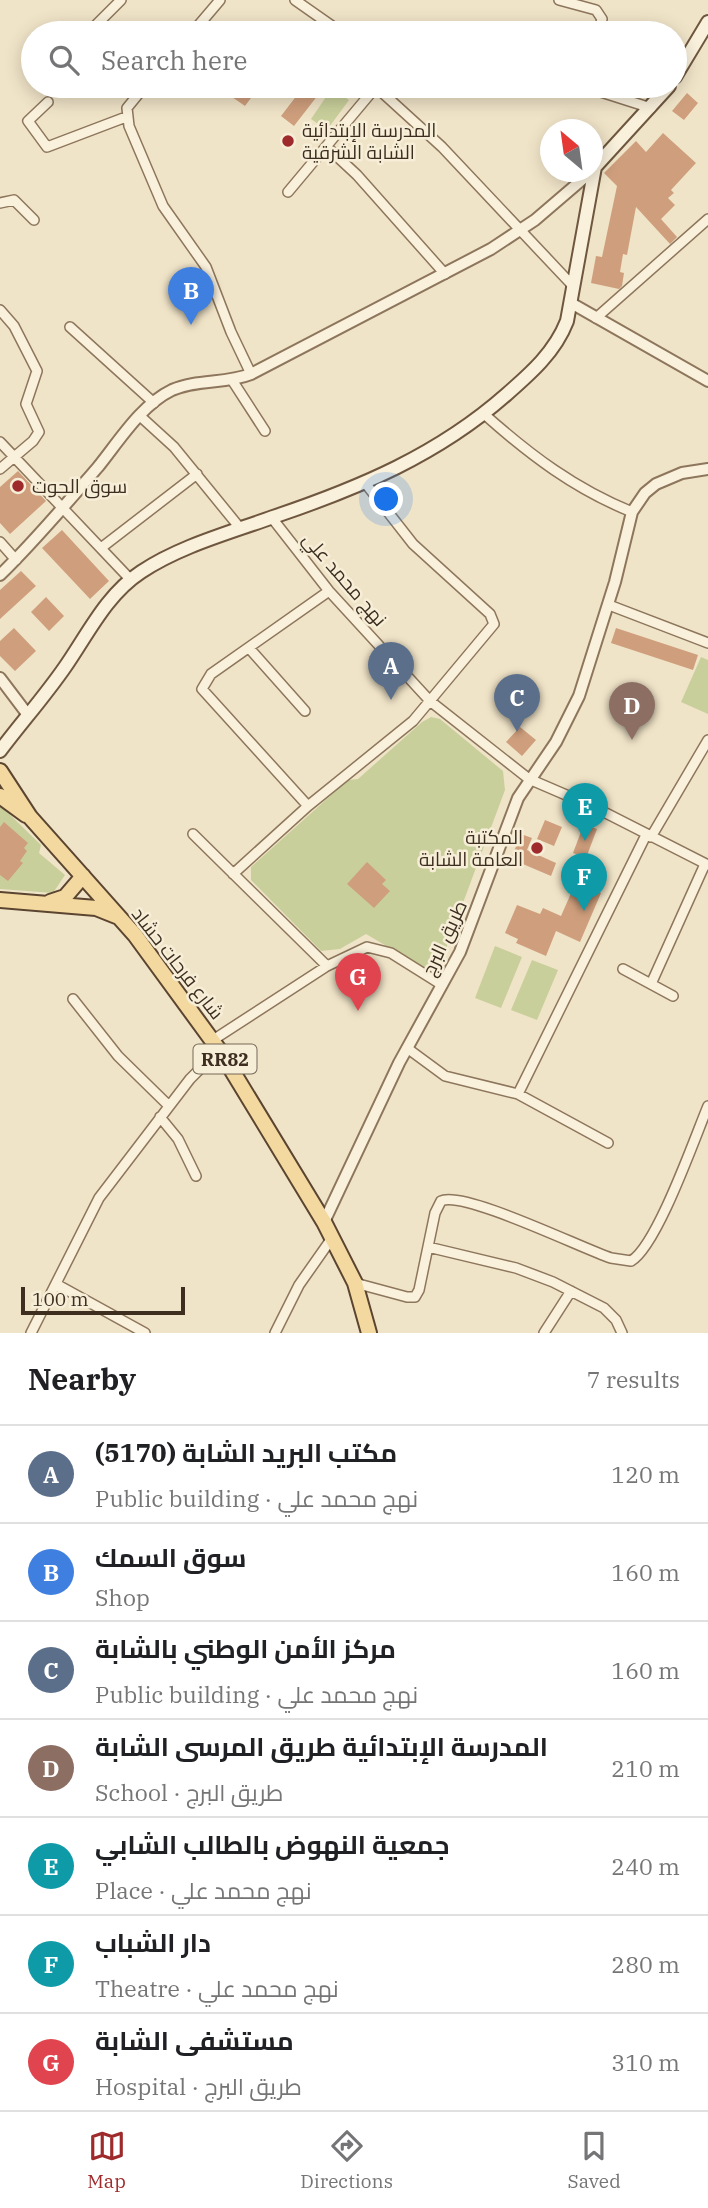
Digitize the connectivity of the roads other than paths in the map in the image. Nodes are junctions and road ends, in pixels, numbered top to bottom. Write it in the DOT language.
graph roads {
  1 [pos="121,0"];
  2 [pos="220,0"];
  3 [pos="295,0"];
  4 [pos="559,0"];
  5 [pos="100,21"];
  6 [pos="202,21"];
  7 [pos="325,21"];
  8 [pos="601,21"];
  9 [pos="708,22"];
  10 [pos="687,57"];
  11 [pos="135,98"];
  12 [pos="367,98"];
  13 [pos="387,98"];
  14 [pos="620,98"];
  15 [pos="659,98"];
  16 [pos="48,102"];
  17 [pos="651,108"];
  18 [pos="126,117"];
  19 [pos="328,148"];
  20 [pos="603,159"];
  21 [pos="579,182"];
  22 [pos="591,182"];
  23 [pos="288,192"];
  24 [pos="0,203"];
  25 [pos="708,219"];
  26 [pos="34,220"];
  27 [pos="521,230"];
  28 [pos="445,274"];
  29 [pos="573,286"];
  30 [pos="571,303"];
  31 [pos="0,310"];
  32 [pos="596,318"];
  33 [pos="70,327"];
  34 [pos="251,374"];
  35 [pos="232,380"];
  36 [pos="708,382"];
  37 [pos="154,402"];
  38 [pos="484,414"];
  39 [pos="140,416"];
  40 [pos="265,431"];
  41 [pos="0,442"];
  42 [pos="13,457"];
  43 [pos="0,469"];
  44 [pos="708,469"];
  45 [pos="197,474"];
  46 [pos="366,484"];
  47 [pos="62,509"];
  48 [pos="632,512"];
  49 [pos="272,518"];
  50 [pos="240,528"];
  51 [pos="0,542"];
  52 [pos="101,548"];
  53 [pos="16,560"];
  54 [pos="0,575"];
  55 [pos="130,579"];
  56 [pos="329,591"];
  57 [pos="608,605"];
  58 [pos="708,643"];
  59 [pos="249,648"];
  60 [pos="0,678"];
  61 [pos="430,701"];
  62 [pos="305,711"];
  63 [pos="27,715"];
  64 [pos="708,740"];
  65 [pos="0,751"];
  66 [pos="0,771"];
  67 [pos="529,779"];
  68 [pos="0,796"];
  69 [pos="308,806"];
  70 [pos="30,817"];
  71 [pos="193,834"];
  72 [pos="648,836"];
  73 [pos="707,864"];
  74 [pos="233,874"];
  75 [pos="83,876"];
  76 [pos="0,900"];
  77 [pos="48,902"];
  78 [pos="118,917"];
  79 [pos="327,966"];
  80 [pos="623,970"];
  81 [pos="651,984"];
  82 [pos="442,985"];
  83 [pos="673,996"];
  84 [pos="73,999"];
  85 [pos="213,1040"];
  86 [pos="407,1048"];
  87 [pos="222,1054"];
  88 [pos="518,1094"];
  89 [pos="168,1105"];
  90 [pos="708,1106"];
  91 [pos="160,1117"];
  92 [pos="703,1131"];
  93 [pos="608,1143"];
  94 [pos="196,1176"];
  95 [pos="324,1222"];
  96 [pos="332,1238"];
  97 [pos="428,1247"];
  98 [pos="355,1283"];
  99 [pos="56,1284"];
  100 [pos="571,1291"];
  101 [pos="31,1333"];
  102 [pos="145,1333"];
  103 [pos="275,1333"];
  104 [pos="369,1333"];
  105 [pos="544,1333"];
  106 [pos="622,1333"];
  1 -- 5 [label="street"];
  2 -- 6 [label="street"];
  3 -- 7 [label="street"];
  4 -- 8 [label="street"];
  9 -- 10 [label="main road"];
  11 -- 18 [label="street"];
  12 -- 19 [label="street"];
  13 -- 27 [label="street"];
  14 -- 17 [label="street"];
  15 -- 17 [label="main road"];
  16 -- 18 [label="street"];
  17 -- 20 [label="main road"];
  18 -- 34 [label="street"];
  19 -- 23 [label="street"];
  19 -- 28 [label="street"];
  21 -- 27 [label="street"];
  22 -- 29 [label="main road"];
  24 -- 26 [label="street"];
  25 -- 32 [label="street"];
  27 -- 28 [label="street"];
  27 -- 29 [label="street"];
  28 -- 34 [label="street"];
  29 -- 30 [label="main road"];
  30 -- 32 [label="street"];
  30 -- 38 [label="main road"];
  31 -- 42 [label="street"];
  32 -- 36 [label="street"];
  33 -- 37 [label="street"];
  34 -- 35 [label="street"];
  35 -- 37 [label="street"];
  35 -- 40 [label="street"];
  37 -- 39 [label="street"];
  38 -- 46 [label="main road"];
  38 -- 48 [label="street"];
  39 -- 45 [label="street"];
  39 -- 47 [label="street"];
  41 -- 42 [label="street"];
  42 -- 43 [label="street"];
  42 -- 47 [label="street"];
  44 -- 48 [label="street, طريق البرج"];
  45 -- 50 [label="street"];
  45 -- 52 [label="street"];
  46 -- 49 [label="main road"];
  46 -- 61 [label="street"];
  47 -- 52 [label="street"];
  47 -- 53 [label="street"];
  48 -- 57 [label="street, طريق البرج"];
  49 -- 50 [label="main road"];
  49 -- 56 [label="street, نهج محمد علي"];
  50 -- 55 [label="main road"];
  51 -- 53 [label="street"];
  52 -- 55 [label="street"];
  53 -- 54 [label="street"];
  55 -- 63 [label="main road"];
  56 -- 59 [label="street"];
  56 -- 61 [label="street, نهج محمد علي"];
  57 -- 58 [label="street"];
  57 -- 67 [label="street, طريق البرج"];
  59 -- 62 [label="street"];
  59 -- 69 [label="street"];
  60 -- 63 [label="street"];
  61 -- 67 [label="street, نهج محمد علي"];
  61 -- 69 [label="street"];
  63 -- 65 [label="main road"];
  64 -- 72 [label="street"];
  66 -- 70 [label="main road, شارع فرحات حشاد / RR82"];
  67 -- 72 [label="street, نهج محمد علي"];
  67 -- 82 [label="street, طريق البرج"];
  68 -- 70 [label="main road, شارع فرحات حشاد / RR82"];
  69 -- 74 [label="street"];
  70 -- 75 [label="main road, شارع فرحات حشاد / RR82"];
  71 -- 74 [label="street"];
  72 -- 73 [label="street, نهج محمد علي"];
  72 -- 88 [label="street"];
  73 -- 81 [label="street"];
  74 -- 79 [label="street"];
  75 -- 77 [label="main road"];
  75 -- 78 [label="main road, شارع فرحات حشاد / RR82"];
  76 -- 77 [label="main road"];
  77 -- 78 [label="main road"];
  78 -- 85 [label="main road, شارع فرحات حشاد / RR82"];
  79 -- 82 [label="street"];
  79 -- 85 [label="street"];
  80 -- 81 [label="street"];
  81 -- 83 [label="street"];
  82 -- 86 [label="street, طريق البرج"];
  84 -- 89 [label="street"];
  85 -- 87 [label="main road, شارع فرحات حشاد / RR82"];
  86 -- 88 [label="street"];
  86 -- 95 [label="street, طريق البرج"];
  87 -- 89 [label="street"];
  87 -- 95 [label="main road, شارع فرحات حشاد / RR82"];
  88 -- 93 [label="street"];
  89 -- 91 [label="street"];
  90 -- 92 [label="street"];
  91 -- 94 [label="street"];
  91 -- 99 [label="street"];
  92 -- 97 [label="street"];
  95 -- 96 [label="main road, شارع فرحات حشاد / RR82"];
  96 -- 98 [label="main road, شارع فرحات حشاد / RR82"];
  96 -- 103 [label="street"];
  97 -- 98 [label="street"];
  97 -- 100 [label="street"];
  98 -- 104 [label="main road, شارع فرحات حشاد / RR82"];
  99 -- 101 [label="street"];
  99 -- 102 [label="street"];
  100 -- 105 [label="street"];
  100 -- 106 [label="street"];
}
